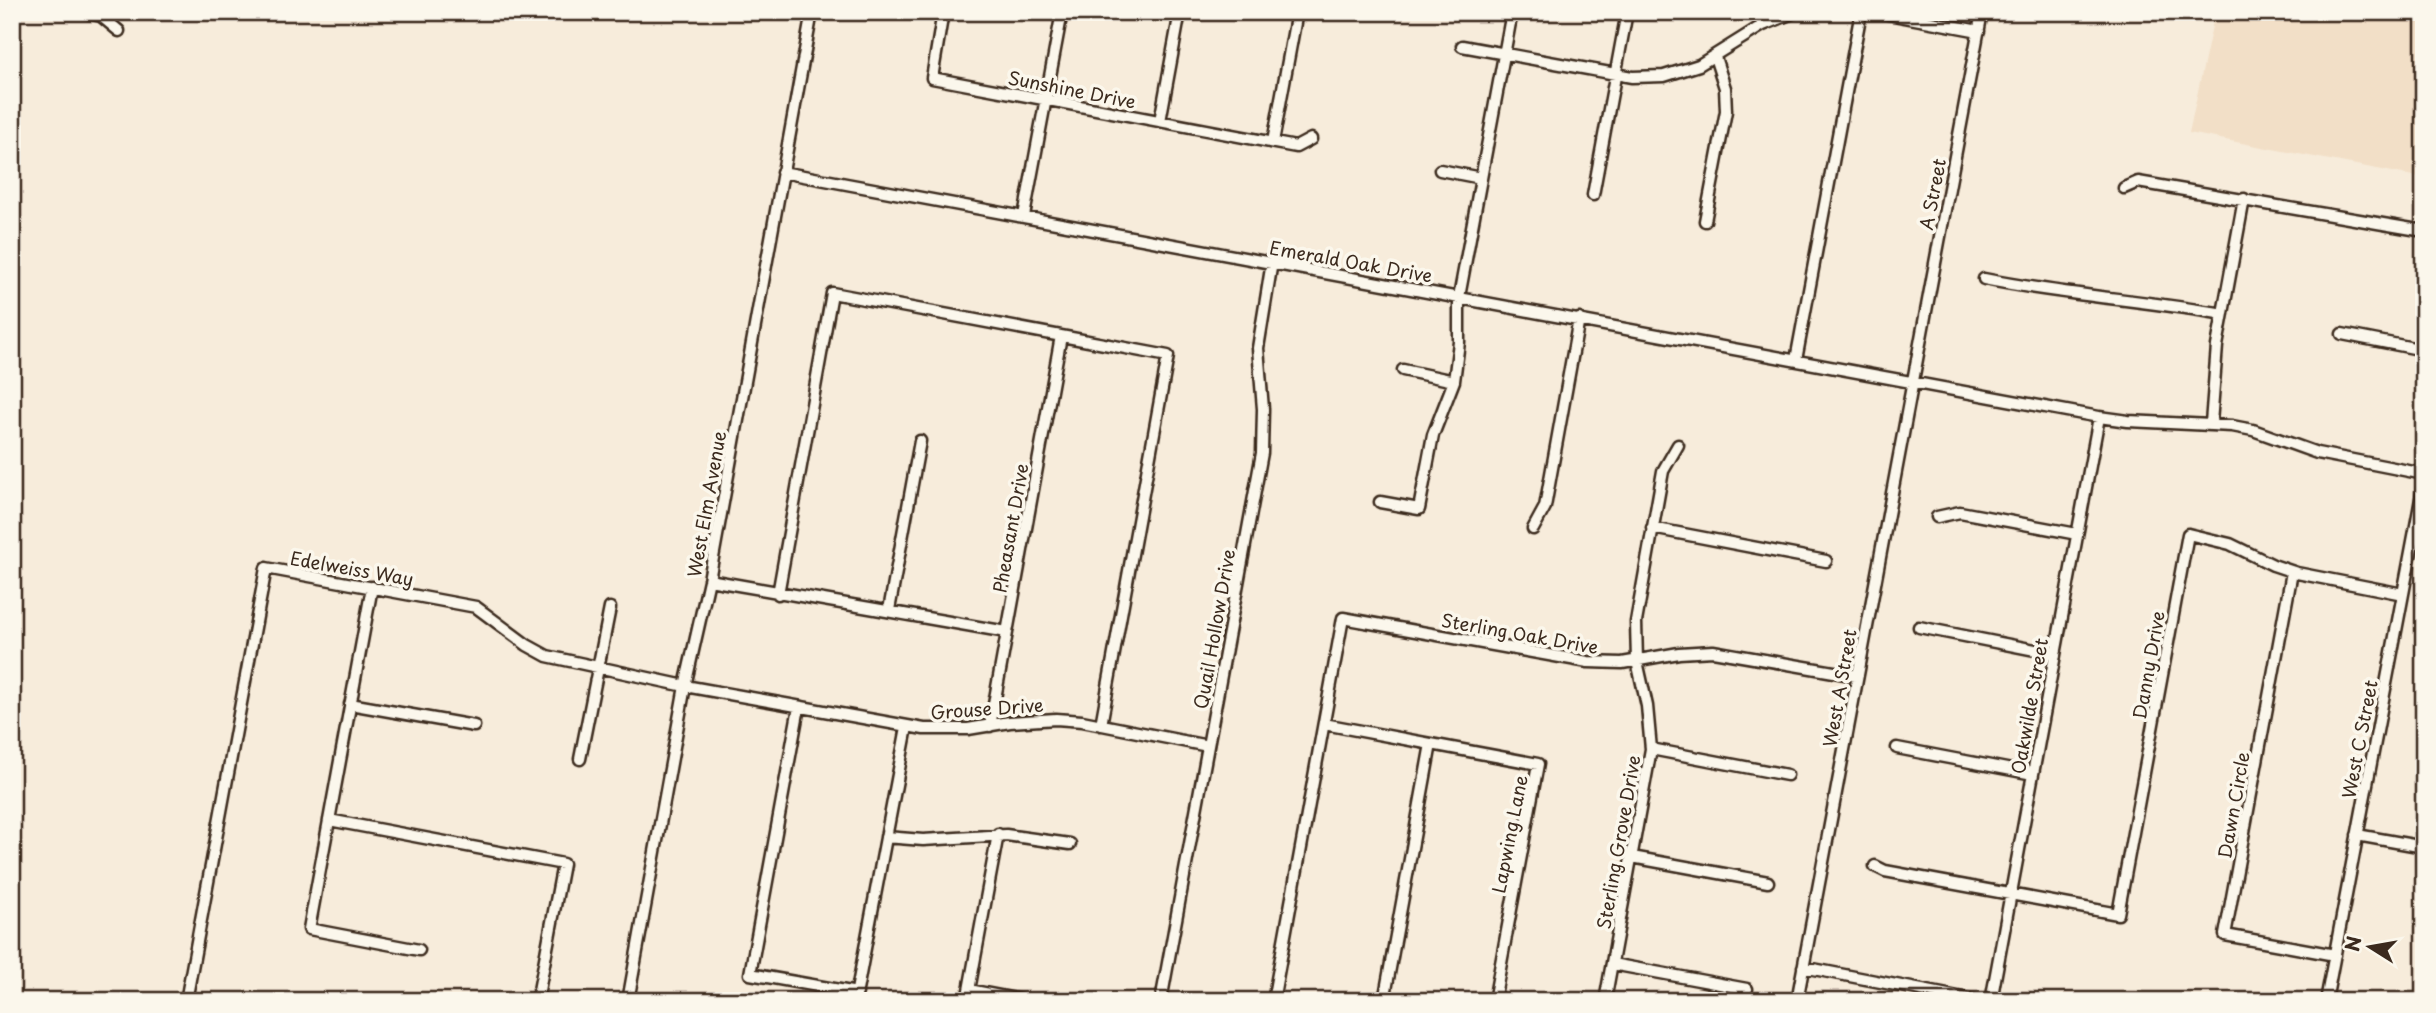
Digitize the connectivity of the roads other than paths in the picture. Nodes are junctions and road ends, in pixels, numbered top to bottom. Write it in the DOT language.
graph roads {
  1 [pos="83,12"];
  2 [pos="812,12"];
  3 [pos="943,12"];
  4 [pos="1062,12"];
  5 [pos="1180,12"];
  6 [pos="1297,12"];
  7 [pos="1512,12"];
  8 [pos="1627,12"];
  9 [pos="1756,12"];
  10 [pos="1795,12"];
  11 [pos="1861,12"];
  12 [pos="1877,12"];
  13 [pos="1982,12"];
  14 [pos="1763,26"];
  15 [pos="119,31"];
  16 [pos="1979,31"];
  17 [pos="1462,46"];
  18 [pos="1504,54"];
  19 [pos="1715,57"];
  20 [pos="1616,74"];
  21 [pos="1045,100"];
  22 [pos="1160,121"];
  23 [pos="1311,139"];
  24 [pos="1273,142"];
  25 [pos="1440,170"];
  26 [pos="782,172"];
  27 [pos="1481,178"];
  28 [pos="2124,188"];
  29 [pos="1593,195"];
  30 [pos="2244,199"];
  31 [pos="1024,216"];
  32 [pos="1705,220"];
  33 [pos="2424,231"];
  34 [pos="1272,262"];
  35 [pos="1984,279"];
  36 [pos="1459,297"];
  37 [pos="2223,314"];
  38 [pos="1579,319"];
  39 [pos="2342,334"];
  40 [pos="1061,336"];
  41 [pos="2424,350"];
  42 [pos="1796,360"];
  43 [pos="1402,370"];
  44 [pos="1454,380"];
  45 [pos="1913,382"];
  46 [pos="2099,417"];
  47 [pos="2211,424"];
  48 [pos="920,441"];
  49 [pos="1678,445"];
  50 [pos="2424,474"];
  51 [pos="2424,483"];
  52 [pos="1380,502"];
  53 [pos="1937,517"];
  54 [pos="1652,528"];
  55 [pos="1533,529"];
  56 [pos="2077,534"];
  57 [pos="1826,561"];
  58 [pos="2292,572"];
  59 [pos="709,580"];
  60 [pos="372,587"];
  61 [pos="778,594"];
  62 [pos="2403,594"];
  63 [pos="610,608"];
  64 [pos="889,610"];
  65 [pos="1919,627"];
  66 [pos="1007,632"];
  67 [pos="2055,653"];
  68 [pos="1637,662"];
  69 [pos="598,667"];
  70 [pos="1857,677"];
  71 [pos="685,686"];
  72 [pos="350,704"];
  73 [pos="799,707"];
  74 [pos="1324,724"];
  75 [pos="1101,725"];
  76 [pos="474,726"];
  77 [pos="989,726"];
  78 [pos="907,727"];
  79 [pos="1432,744"];
  80 [pos="1208,746"];
  81 [pos="1897,748"];
  82 [pos="1651,749"];
  83 [pos="580,759"];
  84 [pos="2033,774"];
  85 [pos="1787,775"];
  86 [pos="329,820"];
  87 [pos="998,834"];
  88 [pos="2357,835"];
  89 [pos="887,837"];
  90 [pos="1070,844"];
  91 [pos="2424,848"];
  92 [pos="1632,857"];
  93 [pos="1875,866"];
  94 [pos="1768,882"];
  95 [pos="2011,894"];
  96 [pos="419,950"];
  97 [pos="2335,955"];
  98 [pos="1612,964"];
  99 [pos="1803,967"];
  100 [pos="1747,989"];
  101 [pos="969,990"];
  102 [pos="856,997"];
  103 [pos="186,1001"];
  104 [pos="537,1001"];
  105 [pos="628,1001"];
  106 [pos="967,1001"];
  107 [pos="1026,1001"];
  108 [pos="1161,1001"];
  109 [pos="1272,1001"];
  110 [pos="1384,1001"];
  111 [pos="1494,1001"];
  112 [pos="1605,1001"];
  113 [pos="1797,1001"];
  114 [pos="1979,1001"];
  115 [pos="1991,1001"];
  116 [pos="2326,1001"];
  1 -- 15 [label="street"];
  2 -- 26 [label="street, West Elm Avenue"];
  3 -- 21 [label="street, Sunshine Drive"];
  4 -- 21 [label="street"];
  5 -- 22 [label="street"];
  6 -- 24 [label="street"];
  7 -- 18 [label="street"];
  8 -- 20 [label="street"];
  9 -- 14 [label="street"];
  10 -- 14 [label="street"];
  11 -- 42 [label="street"];
  12 -- 16 [label="street"];
  13 -- 16 [label="street, A Street"];
  14 -- 19 [label="street"];
  16 -- 45 [label="street, A Street"];
  17 -- 18 [label="street"];
  18 -- 20 [label="street"];
  18 -- 27 [label="street"];
  19 -- 20 [label="street"];
  19 -- 32 [label="street"];
  20 -- 29 [label="street"];
  21 -- 22 [label="street, Sunshine Drive"];
  21 -- 31 [label="street"];
  22 -- 24 [label="street, Sunshine Drive"];
  23 -- 24 [label="street, Sunshine Drive"];
  25 -- 27 [label="street"];
  26 -- 31 [label="street, Emerald Oak Drive"];
  26 -- 59 [label="street, West Elm Avenue"];
  27 -- 36 [label="street"];
  28 -- 30 [label="street"];
  30 -- 33 [label="street"];
  30 -- 37 [label="street"];
  31 -- 34 [label="street, Emerald Oak Drive"];
  34 -- 36 [label="street, Emerald Oak Drive"];
  34 -- 80 [label="street, Quail Hollow Drive"];
  35 -- 37 [label="street"];
  36 -- 38 [label="street, Emerald Oak Drive"];
  36 -- 44 [label="street"];
  37 -- 47 [label="street"];
  38 -- 42 [label="street, Emerald Oak Drive"];
  38 -- 55 [label="street"];
  39 -- 41 [label="street"];
  40 -- 61 [label="street"];
  40 -- 66 [label="street, Pheasant Drive"];
  40 -- 75 [label="street"];
  42 -- 45 [label="street, Emerald Oak Drive"];
  43 -- 44 [label="street"];
  44 -- 52 [label="street"];
  45 -- 46 [label="street, Emerald Oak Drive"];
  45 -- 70 [label="street, West A Street"];
  46 -- 47 [label="street, Emerald Oak Drive"];
  46 -- 56 [label="street, Oakwilde Street"];
  47 -- 50 [label="street, Emerald Oak Drive"];
  48 -- 64 [label="street"];
  49 -- 54 [label="street, Sterling Grove Drive"];
  51 -- 62 [label="street, West C Street"];
  53 -- 56 [label="street"];
  54 -- 57 [label="street"];
  54 -- 68 [label="street, Sterling Grove Drive"];
  56 -- 67 [label="street, Oakwilde Street"];
  58 -- 62 [label="street, Danny Drive"];
  58 -- 95 [label="street, Danny Drive"];
  58 -- 97 [label="street, Dawn Circle"];
  59 -- 61 [label="street"];
  59 -- 71 [label="street, West Elm Avenue"];
  60 -- 69 [label="street, Edelweiss Way"];
  60 -- 72 [label="street"];
  60 -- 103 [label="street, Edelweiss Way"];
  61 -- 64 [label="street"];
  62 -- 88 [label="street, West C Street"];
  63 -- 69 [label="street"];
  64 -- 66 [label="street"];
  65 -- 67 [label="street"];
  66 -- 77 [label="street, Pheasant Drive"];
  67 -- 84 [label="street, Oakwilde Street"];
  68 -- 70 [label="street, Sterling Oak Drive"];
  68 -- 74 [label="street, Sterling Oak Drive"];
  68 -- 82 [label="street, Sterling Grove Drive"];
  69 -- 71 [label="street, Edelweiss Way"];
  69 -- 83 [label="street"];
  70 -- 99 [label="street, West A Street"];
  71 -- 73 [label="street, Grouse Drive"];
  71 -- 105 [label="street, West Elm Avenue"];
  72 -- 76 [label="street"];
  72 -- 86 [label="street"];
  73 -- 78 [label="street, Grouse Drive"];
  73 -- 102 [label="street"];
  74 -- 79 [label="street, Lapwing Lane"];
  74 -- 109 [label="street"];
  75 -- 77 [label="street, Grouse Drive"];
  75 -- 80 [label="street, Grouse Drive"];
  77 -- 78 [label="street, Grouse Drive"];
  78 -- 89 [label="street"];
  79 -- 110 [label="street"];
  79 -- 111 [label="street, Lapwing Lane"];
  80 -- 108 [label="street, Quail Hollow Drive"];
  81 -- 84 [label="street"];
  82 -- 85 [label="street"];
  82 -- 92 [label="street, Sterling Grove Drive"];
  84 -- 95 [label="street, Oakwilde Street"];
  86 -- 96 [label="street"];
  86 -- 104 [label="street"];
  87 -- 89 [label="street"];
  87 -- 90 [label="street"];
  87 -- 101 [label="street"];
  88 -- 91 [label="street"];
  88 -- 97 [label="street, West C Street"];
  89 -- 102 [label="street"];
  92 -- 94 [label="street"];
  92 -- 98 [label="street, Sterling Grove Drive"];
  93 -- 95 [label="street"];
  95 -- 115 [label="street, Oakwilde Street"];
  97 -- 116 [label="street, West C Street"];
  98 -- 100 [label="street"];
  98 -- 112 [label="street, Sterling Grove Drive"];
  99 -- 113 [label="street, West A Street"];
  99 -- 114 [label="street"];
  101 -- 106 [label="street"];
  101 -- 107 [label="street"];
}
